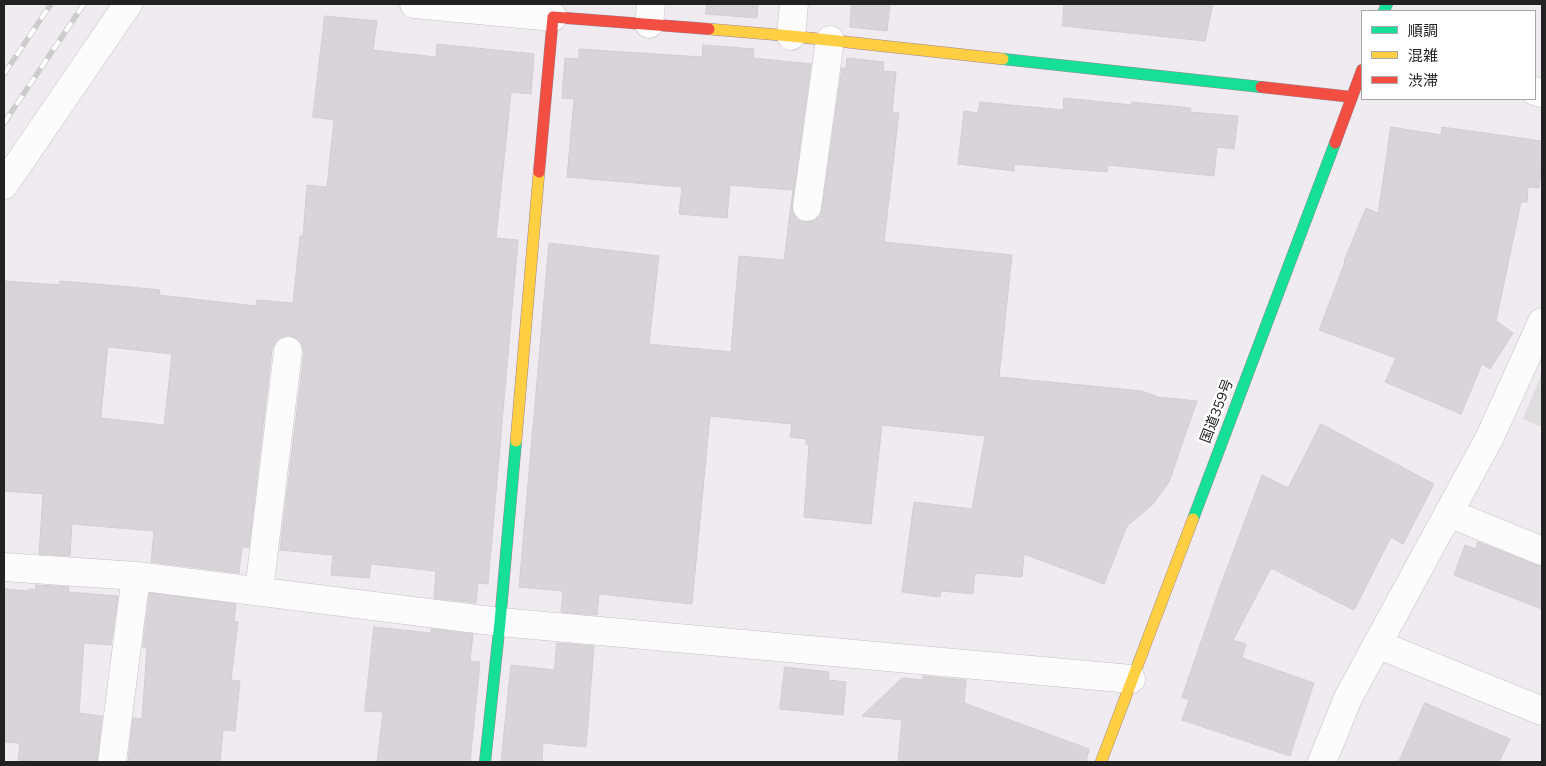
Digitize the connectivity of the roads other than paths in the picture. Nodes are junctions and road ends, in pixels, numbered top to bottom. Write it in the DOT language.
graph roads {
  1 [pos="128,4"];
  2 [pos="414,4"];
  3 [pos="794,4"];
  4 [pos="650,14"];
  5 [pos="553,17"];
  6 [pos="791,36"];
  7 [pos="830,40"];
  8 [pos="1361,73"];
  9 [pos="1352,97"];
  10 [pos="4,186"];
  11 [pos="807,207"];
  12 [pos="1542,322"];
  13 [pos="288,351"];
  14 [pos="1449,513"];
  15 [pos="1542,552"];
  16 [pos="4,567"];
  17 [pos="136,576"];
  18 [pos="259,591"];
  19 [pos="500,622"];
  20 [pos="1377,644"];
  21 [pos="1131,679"];
  22 [pos="1542,711"];
  23 [pos="112,762"];
  24 [pos="485,762"];
  25 [pos="1101,762"];
  26 [pos="1322,762"];
  1 -- 10 [label="street"];
  2 -- 5 [label="street"];
  3 -- 6 [label="street"];
  4 -- 5 [label="main road"];
  4 -- 6 [label="main road"];
  5 -- 19 [label="main road"];
  6 -- 7 [label="main road"];
  7 -- 9 [label="main road"];
  7 -- 11 [label="street"];
  8 -- 9 [label="main road, 国道359号"];
  9 -- 21 [label="main road, 国道359号"];
  12 -- 14 [label="street"];
  13 -- 18 [label="street"];
  14 -- 15 [label="street"];
  14 -- 20 [label="street"];
  16 -- 17 [label="street"];
  17 -- 18 [label="street"];
  17 -- 23 [label="street"];
  18 -- 19 [label="street"];
  19 -- 21 [label="street"];
  19 -- 24 [label="main road"];
  20 -- 22 [label="street"];
  20 -- 26 [label="street"];
  21 -- 25 [label="main road, 国道359号"];
}
